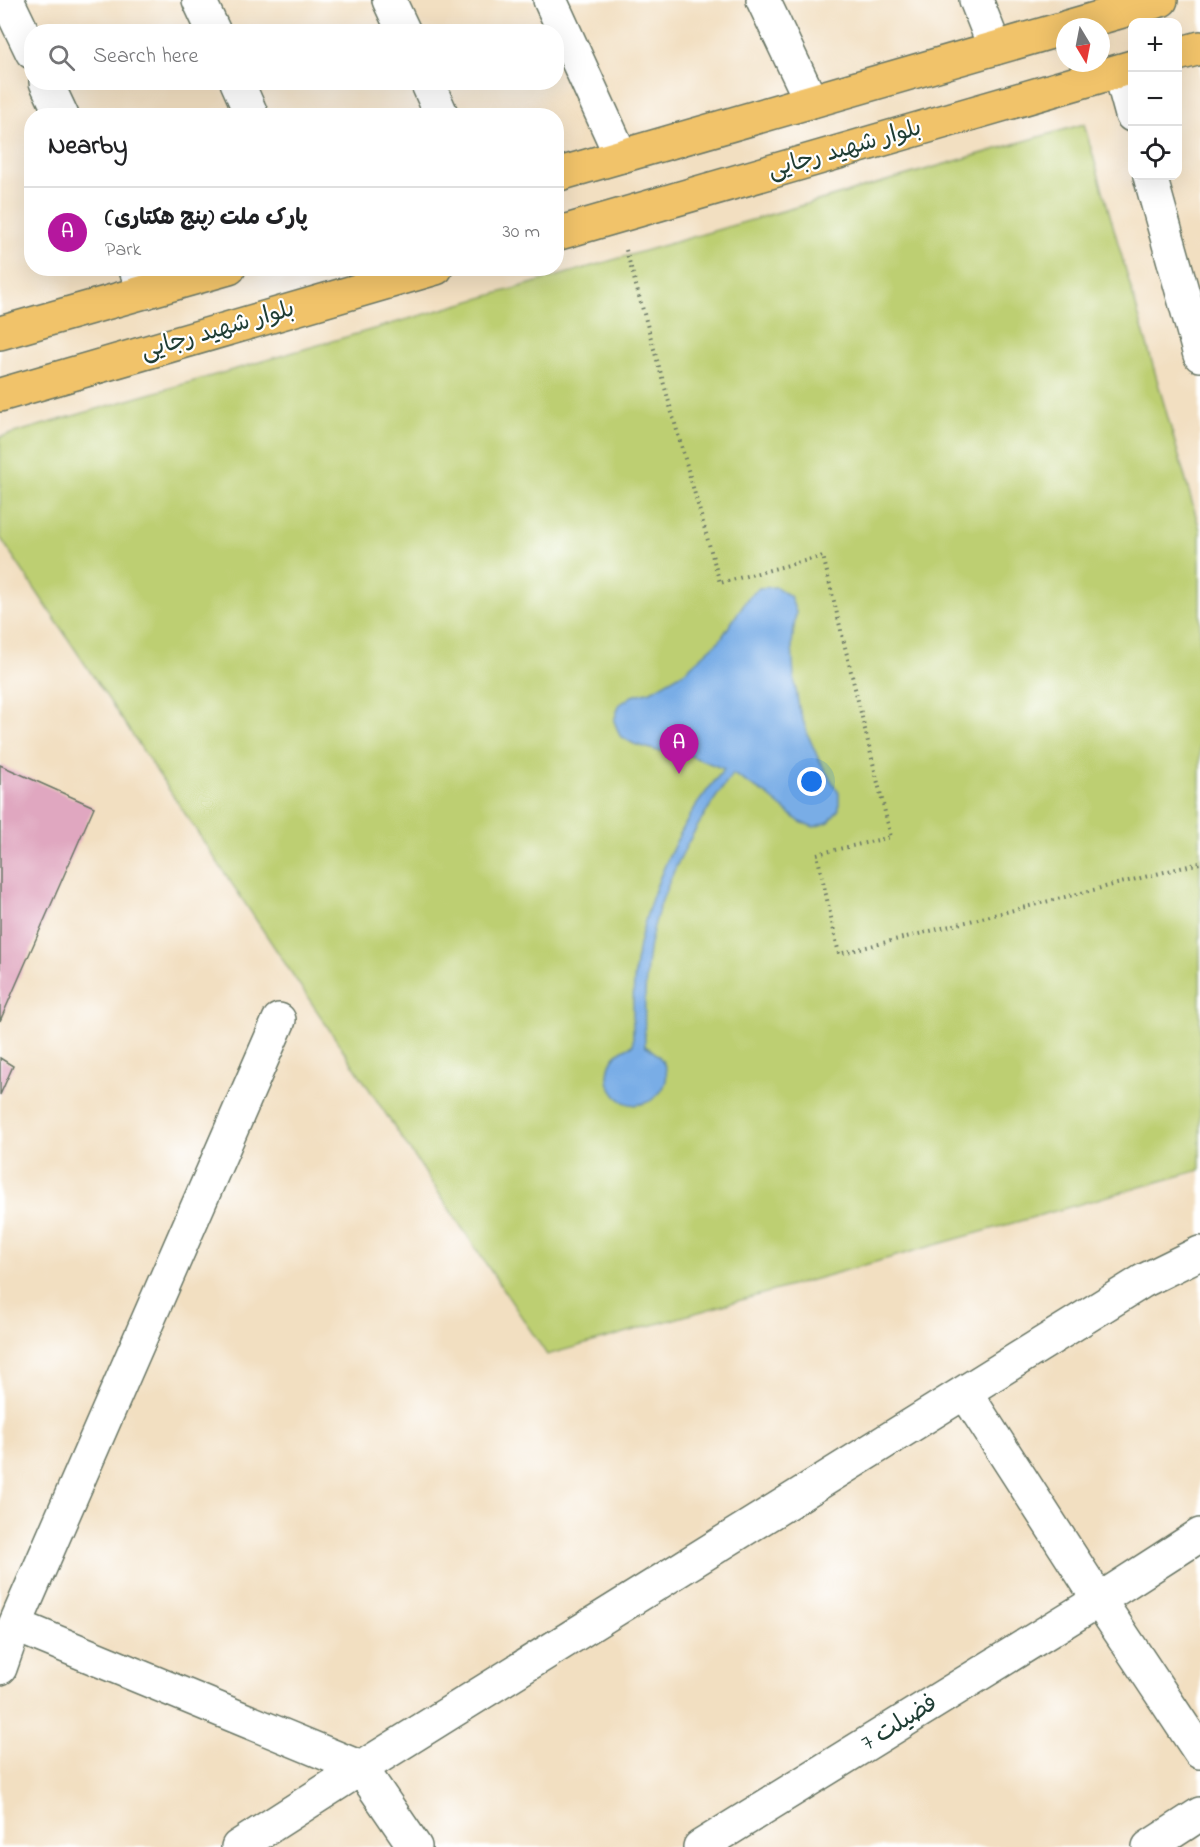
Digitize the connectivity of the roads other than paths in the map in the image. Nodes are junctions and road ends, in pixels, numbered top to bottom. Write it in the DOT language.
graph roads {
  1 [pos="7,0"];
  2 [pos="199,0"];
  3 [pos="389,0"];
  4 [pos="550,0"];
  5 [pos="763,0"];
  6 [pos="976,0"];
  7 [pos="1161,0"];
  8 [pos="1098,18"];
  9 [pos="210,24"];
  10 [pos="400,24"];
  11 [pos="561,24"];
  12 [pos="1056,30"];
  13 [pos="564,31"];
  14 [pos="24,35"];
  15 [pos="995,48"];
  16 [pos="1200,48"];
  17 [pos="1182,53"];
  18 [pos="1126,69"];
  19 [pos="1128,84"];
  20 [pos="50,90"];
  21 [pos="241,90"];
  22 [pos="431,90"];
  23 [pos="811,101"];
  24 [pos="58,108"];
  25 [pos="248,108"];
  26 [pos="438,108"];
  27 [pos="621,156"];
  28 [pos="564,173"];
  29 [pos="1150,180"];
  30 [pos="564,232"];
  31 [pos="170,276"];
  32 [pos="408,276"];
  33 [pos="140,280"];
  34 [pos="0,333"];
  35 [pos="1200,356"];
  36 [pos="0,395"];
  37 [pos="279,1020"];
  38 [pos="1200,1253"];
  39 [pos="965,1392"];
  40 [pos="1200,1535"];
  41 [pos="1099,1600"];
  42 [pos="15,1625"];
  43 [pos="0,1668"];
  44 [pos="1200,1752"];
  45 [pos="362,1768"];
  46 [pos="1200,1814"];
  47 [pos="238,1847"];
  48 [pos="415,1847"];
  49 [pos="700,1847"];
  50 [pos="1149,1847"];
  1 -- 14 [label="street"];
  2 -- 9 [label="street"];
  3 -- 10 [label="street"];
  4 -- 11 [label="street"];
  5 -- 23 [label="street"];
  6 -- 15 [label="street"];
  7 -- 8 [label="main road"];
  12 -- 15 [label="main road"];
  13 -- 27 [label="street"];
  15 -- 23 [label="main road"];
  16 -- 17 [label="main road"];
  18 -- 19 [label="street"];
  18 -- 30 [label="main road, بلوار شهید رجایی"];
  20 -- 24 [label="street"];
  21 -- 25 [label="street"];
  22 -- 26 [label="street"];
  23 -- 27 [label="main road"];
  27 -- 28 [label="main road"];
  29 -- 35 [label="street"];
  31 -- 33 [label="main road"];
  32 -- 36 [label="main road, بلوار شهید رجایی"];
  33 -- 34 [label="main road"];
  37 -- 42 [label="street"];
  38 -- 39 [label="street"];
  39 -- 41 [label="street"];
  39 -- 45 [label="street"];
  40 -- 41 [label="street, فضیلت 7"];
  41 -- 44 [label="street"];
  41 -- 49 [label="street, فضیلت 7"];
  42 -- 43 [label="street"];
  42 -- 45 [label="street"];
  45 -- 47 [label="street"];
  45 -- 48 [label="street"];
  46 -- 50 [label="street"];
}
